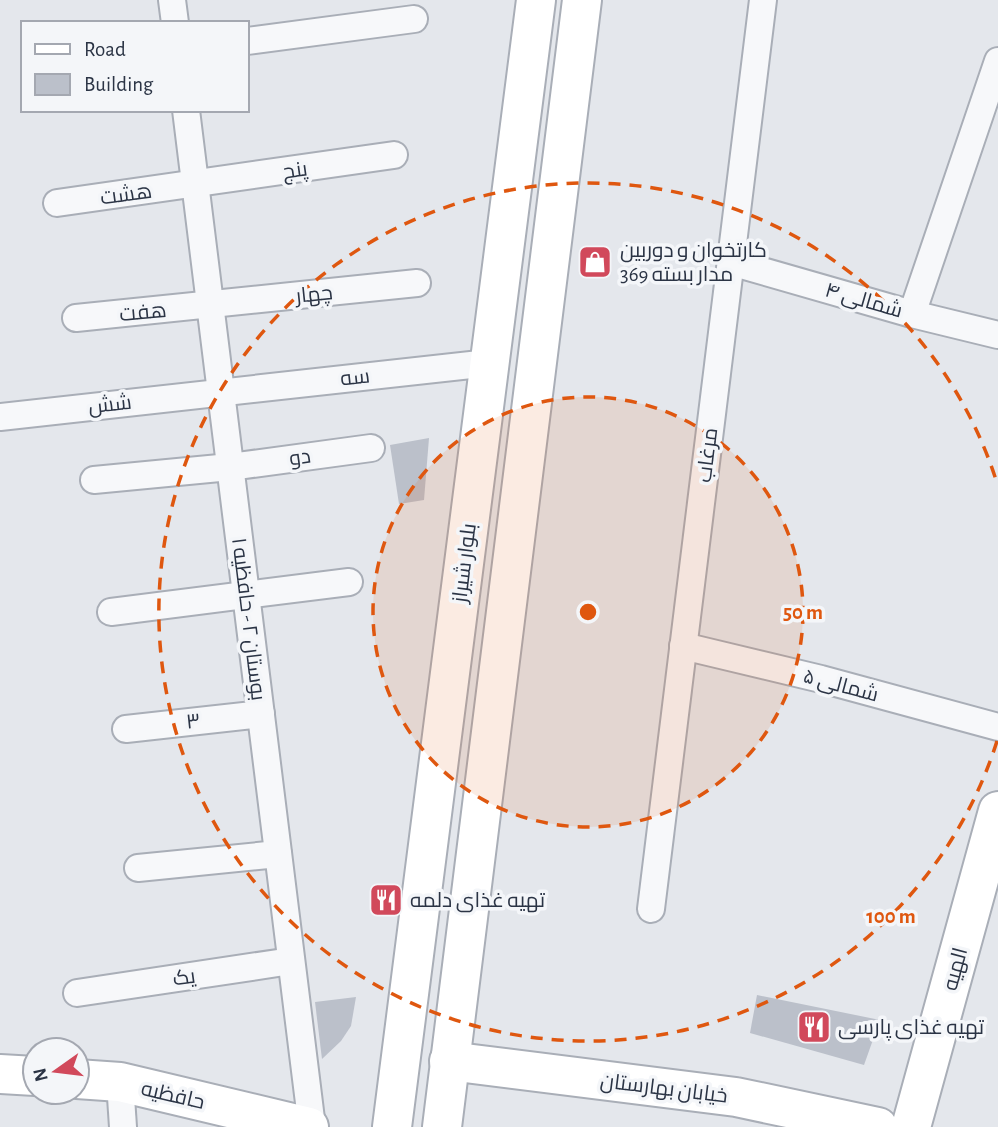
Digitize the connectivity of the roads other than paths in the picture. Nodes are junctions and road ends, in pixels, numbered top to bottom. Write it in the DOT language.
graph roads {
  1 [pos="172,0"];
  2 [pos="536,0"];
  3 [pos="583,0"];
  4 [pos="763,0"];
  5 [pos="414,19"];
  6 [pos="175,21"];
  7 [pos="248,41"];
  8 [pos="998,61"];
  9 [pos="186,112"];
  10 [pos="394,155"];
  11 [pos="195,185"];
  12 [pos="57,203"];
  13 [pos="731,262"];
  14 [pos="417,283"];
  15 [pos="210,305"];
  16 [pos="912,314"];
  17 [pos="76,318"];
  18 [pos="998,335"];
  19 [pos="489,363"];
  20 [pos="220,391"];
  21 [pos="0,416"];
  22 [pos="371,448"];
  23 [pos="230,467"];
  24 [pos="94,480"];
  25 [pos="349,582"];
  26 [pos="246,596"];
  27 [pos="111,612"];
  28 [pos="683,646"];
  29 [pos="261,714"];
  30 [pos="998,727"];
  31 [pos="126,729"];
  32 [pos="998,811"];
  33 [pos="278,854"];
  34 [pos="138,868"];
  35 [pos="651,909"];
  36 [pos="291,961"];
  37 [pos="77,993"];
  38 [pos="449,1061"];
  39 [pos="0,1074"];
  40 [pos="21,1075"];
  41 [pos="91,1080"];
  42 [pos="120,1082"];
  43 [pos="123,1127"];
  44 [pos="311,1127"];
  45 [pos="392,1127"];
  46 [pos="442,1127"];
  47 [pos="878,1127"];
  48 [pos="911,1127"];
  1 -- 6 [label="street"];
  2 -- 19 [label="main road, بلوار شیراز"];
  3 -- 38 [label="main road"];
  4 -- 13 [label="street, مرغاب"];
  5 -- 7 [label="street"];
  8 -- 16 [label="street"];
  9 -- 11 [label="street, بوستان ۲ - حافظیه ۱"];
  10 -- 11 [label="street, پنج"];
  11 -- 12 [label="street, هشت"];
  11 -- 15 [label="street, بوستان ۲ - حافظیه ۱"];
  13 -- 16 [label="street, ۴ شمالی"];
  13 -- 28 [label="street, مرغاب"];
  14 -- 15 [label="street, چهار"];
  15 -- 17 [label="street, هفت"];
  15 -- 20 [label="street, بوستان ۲ - حافظیه ۱"];
  16 -- 18 [label="street, ۴ شمالی"];
  19 -- 20 [label="street, سه"];
  19 -- 45 [label="main road, بلوار شیراز"];
  20 -- 21 [label="street, شش"];
  20 -- 23 [label="street, بوستان ۲ - حافظیه ۱"];
  22 -- 23 [label="street, دو"];
  23 -- 24 [label="street"];
  23 -- 26 [label="street, بوستان ۲ - حافظیه ۱"];
  25 -- 26 [label="street"];
  26 -- 27 [label="street"];
  26 -- 29 [label="street, بوستان ۲ - حافظیه ۱"];
  28 -- 30 [label="street, ۵ شمالی"];
  28 -- 35 [label="street, مرغاب"];
  29 -- 31 [label="street, ۳"];
  29 -- 33 [label="street, بوستان ۲ - حافظیه ۱"];
  32 -- 48 [label="main road, الهیه"];
  33 -- 34 [label="street"];
  33 -- 36 [label="street, بوستان ۲ - حافظیه ۱"];
  36 -- 37 [label="street, یک"];
  36 -- 44 [label="street, بوستان ۲ - حافظیه ۱"];
  38 -- 46 [label="main road"];
  38 -- 47 [label="main road, خیابان بهارستان"];
  39 -- 40 [label="main road"];
  41 -- 42 [label="main road, حافظیه"];
  42 -- 43 [label="street"];
  42 -- 44 [label="main road, حافظیه"];
}
